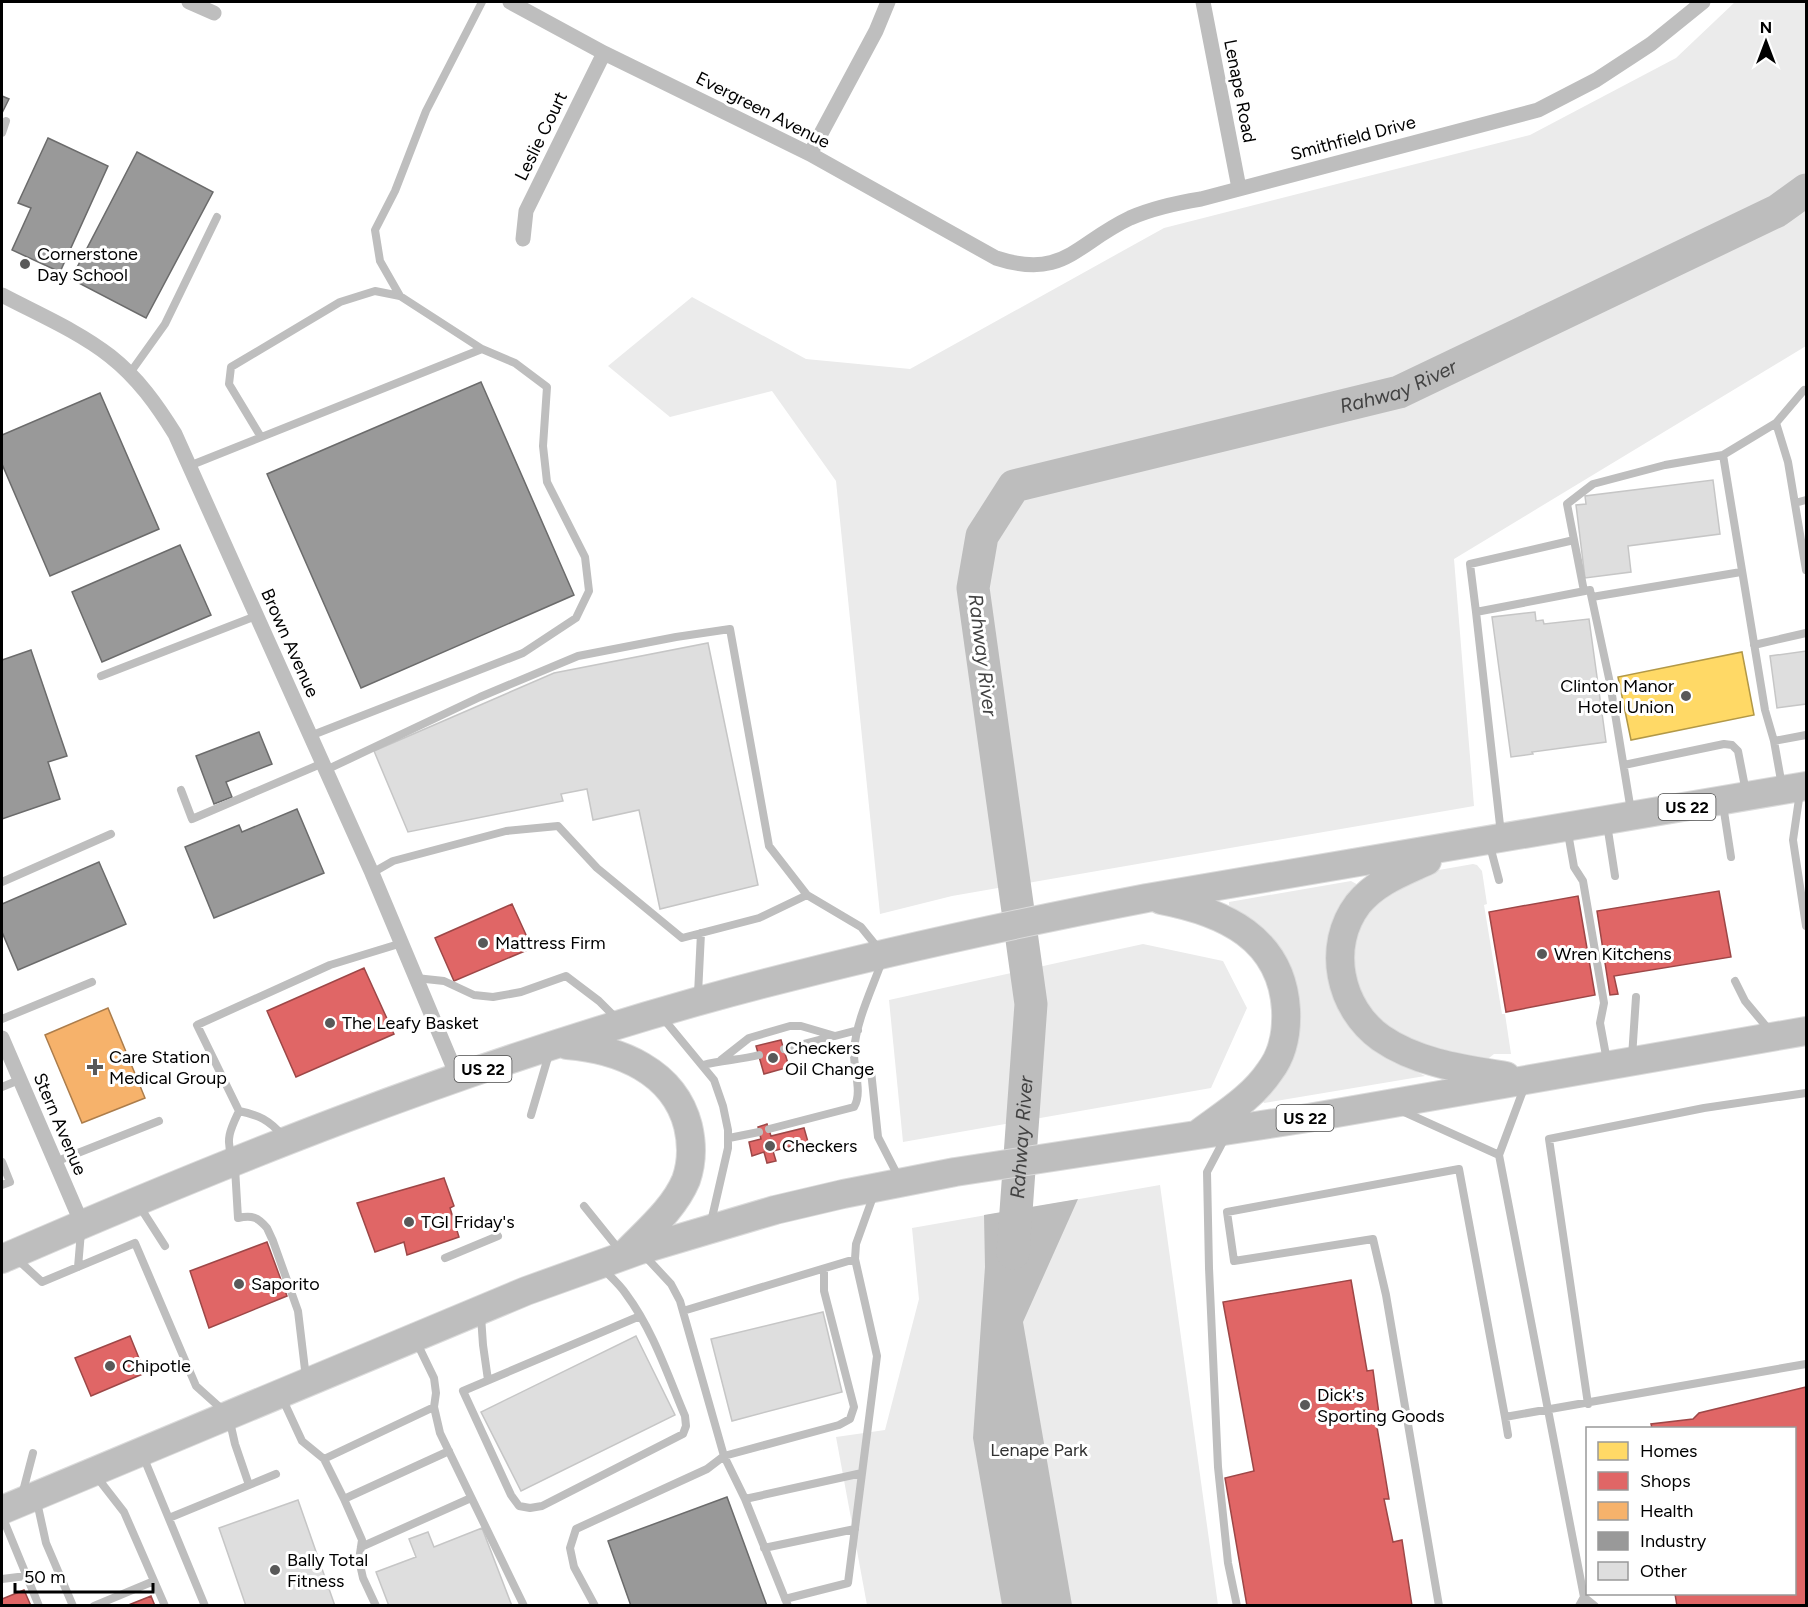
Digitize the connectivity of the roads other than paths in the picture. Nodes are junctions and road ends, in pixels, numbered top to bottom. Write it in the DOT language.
graph roads {
  1 [pos="189,2"];
  2 [pos="482,2"];
  3 [pos="510,2"];
  4 [pos="888,2"];
  5 [pos="1203,2"];
  6 [pos="1703,2"];
  7 [pos="214,13"];
  8 [pos="604,52"];
  9 [pos="6,121"];
  10 [pos="2,133"];
  11 [pos="810,154"];
  12 [pos="1239,188"];
  13 [pos="217,217"];
  14 [pos="523,239"];
  15 [pos="996,258"];
  16 [pos="2,295"];
  17 [pos="400,296"];
  18 [pos="482,349"];
  19 [pos="129,373"];
  20 [pos="1804,390"];
  21 [pos="1776,423"];
  22 [pos="261,437"];
  23 [pos="1723,455"];
  24 [pos="189,466"];
  25 [pos="1806,500"];
  26 [pos="1795,503"];
  27 [pos="1574,540"];
  28 [pos="1806,570"];
  29 [pos="1741,572"];
  30 [pos="1584,591"];
  31 [pos="1592,597"];
  32 [pos="1476,612"];
  33 [pos="256,616"];
  34 [pos="1806,633"];
  35 [pos="1754,645"];
  36 [pos="101,676"];
  37 [pos="1806,735"];
  38 [pos="310,736"];
  39 [pos="1774,741"];
  40 [pos="1624,765"];
  41 [pos="324,766"];
  42 [pos="1796,788"];
  43 [pos="181,790"];
  44 [pos="1734,799"];
  45 [pos="1619,818"];
  46 [pos="1567,827"];
  47 [pos="111,834"];
  48 [pos="1485,841"];
  49 [pos="1731,857"];
  50 [pos="372,873"];
  51 [pos="1615,876"];
  52 [pos="1499,880"];
  53 [pos="2,882"];
  54 [pos="807,895"];
  55 [pos="1147,898"];
  56 [pos="1806,926"];
  57 [pos="702,933"];
  58 [pos="402,943"];
  59 [pos="884,955"];
  60 [pos="416,978"];
  61 [pos="1735,981"];
  62 [pos="92,982"];
  63 [pos="1636,997"];
  64 [pos="697,1002"];
  65 [pos="659,1014"];
  66 [pos="2,1019"];
  67 [pos="622,1025"];
  68 [pos="858,1030"];
  69 [pos="1806,1031"];
  70 [pos="835,1036"];
  71 [pos="1774,1036"];
  72 [pos="2,1038"];
  73 [pos="555,1046"];
  74 [pos="784,1049"];
  75 [pos="759,1055"];
  76 [pos="721,1060"];
  77 [pos="1619,1064"];
  78 [pos="703,1065"];
  79 [pos="854,1073"];
  80 [pos="458,1078"];
  81 [pos="1527,1079"];
  82 [pos="19,1080"];
  83 [pos="2,1087"];
  84 [pos="1806,1093"];
  85 [pos="1387,1105"];
  86 [pos="238,1111"];
  87 [pos="531,1115"];
  88 [pos="159,1121"];
  89 [pos="769,1129"];
  90 [pos="1230,1130"];
  91 [pos="759,1132"];
  92 [pos="1196,1135"];
  93 [pos="729,1138"];
  94 [pos="286,1141"];
  95 [pos="1499,1155"];
  96 [pos="234,1161"];
  97 [pos="2,1162"];
  98 [pos="55,1162"];
  99 [pos="889,1184"];
  100 [pos="2,1185"];
  101 [pos="136,1201"];
  102 [pos="584,1206"];
  103 [pos="82,1224"];
  104 [pos="709,1229"];
  105 [pos="498,1236"];
  106 [pos="165,1246"];
  107 [pos="7,1257"];
  108 [pos="620,1257"];
  109 [pos="444,1258"];
  110 [pos="855,1259"];
  111 [pos="78,1267"];
  112 [pos="824,1269"];
  113 [pos="481,1309"];
  114 [pos="683,1311"];
  115 [pos="640,1316"];
  116 [pos="415,1337"];
  117 [pos="1806,1364"];
  118 [pos="488,1380"];
  119 [pos="306,1383"];
  120 [pos="280,1394"];
  121 [pos="1588,1404"];
  122 [pos="434,1407"];
  123 [pos="1548,1411"];
  124 [pos="229,1415"];
  125 [pos="1505,1417"];
  126 [pos="1508,1436"];
  127 [pos="449,1451"];
  128 [pos="141,1452"];
  129 [pos="33,1453"];
  130 [pos="724,1456"];
  131 [pos="324,1460"];
  132 [pos="93,1472"];
  133 [pos="862,1473"];
  134 [pos="276,1474"];
  135 [pos="249,1485"];
  136 [pos="471,1498"];
  137 [pos="344,1499"];
  138 [pos="745,1499"];
  139 [pos="15,1506"];
  140 [pos="169,1518"];
  141 [pos="855,1529"];
  142 [pos="361,1547"];
  143 [pos="764,1548"];
  144 [pos="26,1576"];
  145 [pos="2,1579"];
  146 [pos="154,1581"];
  147 [pos="1584,1597"];
  148 [pos="786,1602"];
  149 [pos="39,1605"];
  150 [pos="73,1605"];
  151 [pos="94,1605"];
  152 [pos="165,1605"];
  153 [pos="205,1605"];
  154 [pos="376,1605"];
  155 [pos="524,1605"];
  156 [pos="595,1605"];
  157 [pos="1237,1605"];
  158 [pos="1439,1605"];
  159 [pos="1579,1605"];
  160 [pos="1595,1605"];
  1 -- 7 [label="street"];
  2 -- 17 [label="lane"];
  3 -- 8 [label="street, Evergreen Avenue"];
  4 -- 11 [label="street"];
  5 -- 12 [label="street, Lenape Road"];
  6 -- 12 [label="street, Smithfield Drive"];
  8 -- 11 [label="street, Evergreen Avenue"];
  8 -- 14 [label="street, Leslie Court"];
  9 -- 10 [label="lane"];
  11 -- 15 [label="street, Evergreen Avenue"];
  12 -- 15 [label="street, Smithfield Drive"];
  13 -- 19 [label="lane"];
  16 -- 19 [label="street, Brown Avenue"];
  17 -- 18 [label="lane"];
  17 -- 22 [label="lane"];
  18 -- 22 [label="lane"];
  18 -- 38 [label="lane"];
  19 -- 24 [label="street, Brown Avenue"];
  20 -- 21 [label="lane"];
  21 -- 23 [label="lane"];
  21 -- 26 [label="lane"];
  22 -- 24 [label="lane"];
  23 -- 27 [label="lane"];
  23 -- 29 [label="lane"];
  24 -- 33 [label="street, Brown Avenue"];
  25 -- 26 [label="lane"];
  26 -- 28 [label="lane"];
  27 -- 30 [label="lane"];
  27 -- 32 [label="lane"];
  29 -- 31 [label="lane"];
  29 -- 35 [label="lane"];
  30 -- 31 [label="lane"];
  30 -- 32 [label="lane"];
  31 -- 40 [label="lane"];
  32 -- 48 [label="lane"];
  33 -- 36 [label="lane"];
  33 -- 38 [label="street, Brown Avenue"];
  34 -- 35 [label="lane"];
  35 -- 39 [label="lane"];
  37 -- 39 [label="lane"];
  38 -- 41 [label="street, Brown Avenue"];
  39 -- 42 [label="lane"];
  40 -- 44 [label="lane"];
  40 -- 45 [label="lane"];
  41 -- 43 [label="lane"];
  41 -- 50 [label="street, Brown Avenue"];
  41 -- 54 [label="lane"];
  42 -- 44 [label="highway, US 22"];
  42 -- 56 [label="lane"];
  44 -- 45 [label="highway, US 22"];
  44 -- 49 [label="lane"];
  45 -- 46 [label="highway, US 22"];
  45 -- 51 [label="lane"];
  46 -- 48 [label="highway, US 22"];
  46 -- 77 [label="lane"];
  47 -- 53 [label="lane"];
  48 -- 52 [label="lane"];
  48 -- 55 [label="highway, US 22"];
  48 -- 81 [label="highway"];
  50 -- 57 [label="lane"];
  50 -- 58 [label="street, Brown Avenue"];
  54 -- 57 [label="lane"];
  54 -- 59 [label="lane"];
  55 -- 59 [label="highway, US 22"];
  55 -- 92 [label="highway"];
  57 -- 64 [label="lane"];
  58 -- 60 [label="street, Brown Avenue"];
  58 -- 86 [label="lane"];
  59 -- 64 [label="highway, US 22"];
  59 -- 68 [label="lane"];
  60 -- 67 [label="lane"];
  60 -- 80 [label="street, Brown Avenue"];
  61 -- 71 [label="lane"];
  62 -- 66 [label="lane"];
  63 -- 77 [label="lane"];
  64 -- 65 [label="highway, US 22"];
  65 -- 67 [label="highway, US 22"];
  65 -- 78 [label="lane"];
  67 -- 73 [label="highway, US 22"];
  68 -- 70 [label="lane"];
  68 -- 79 [label="lane"];
  69 -- 71 [label="highway, US 22"];
  70 -- 74 [label="lane"];
  70 -- 76 [label="lane"];
  71 -- 77 [label="highway, US 22"];
  72 -- 82 [label="street, Stern Avenue"];
  73 -- 80 [label="highway, US 22"];
  73 -- 87 [label="lane"];
  73 -- 108 [label="highway"];
  75 -- 76 [label="lane"];
  76 -- 78 [label="lane"];
  77 -- 81 [label="highway, US 22"];
  78 -- 93 [label="lane"];
  79 -- 89 [label="lane"];
  79 -- 99 [label="lane"];
  80 -- 94 [label="highway, US 22"];
  81 -- 85 [label="highway, US 22"];
  81 -- 95 [label="lane"];
  82 -- 83 [label="lane"];
  82 -- 98 [label="street, Stern Avenue"];
  84 -- 121 [label="lane"];
  85 -- 90 [label="highway, US 22"];
  85 -- 95 [label="lane"];
  86 -- 94 [label="lane"];
  86 -- 96 [label="lane"];
  88 -- 98 [label="lane"];
  90 -- 92 [label="highway, US 22"];
  90 -- 157 [label="lane"];
  91 -- 93 [label="lane"];
  92 -- 99 [label="highway, US 22"];
  93 -- 104 [label="lane"];
  94 -- 96 [label="highway, US 22"];
  95 -- 123 [label="lane"];
  96 -- 101 [label="highway, US 22"];
  96 -- 119 [label="lane"];
  97 -- 100 [label="lane"];
  98 -- 103 [label="street, Stern Avenue"];
  99 -- 104 [label="highway, US 22"];
  99 -- 110 [label="lane"];
  101 -- 103 [label="highway, US 22"];
  101 -- 106 [label="lane"];
  102 -- 108 [label="lane"];
  103 -- 107 [label="highway, US 22"];
  103 -- 111 [label="lane"];
  104 -- 108 [label="highway, US 22"];
  105 -- 109 [label="lane"];
  107 -- 111 [label="lane"];
  108 -- 113 [label="highway, US 22"];
  108 -- 114 [label="lane"];
  108 -- 115 [label="lane"];
  110 -- 112 [label="lane"];
  110 -- 133 [label="lane"];
  111 -- 124 [label="lane"];
  112 -- 114 [label="lane"];
  112 -- 130 [label="lane"];
  113 -- 116 [label="highway, US 22"];
  113 -- 118 [label="lane"];
  114 -- 130 [label="lane"];
  115 -- 118 [label="lane"];
  115 -- 118 [label="lane"];
  116 -- 119 [label="highway, US 22"];
  116 -- 122 [label="lane"];
  117 -- 121 [label="lane"];
  119 -- 120 [label="highway, US 22"];
  120 -- 124 [label="highway, US 22"];
  120 -- 131 [label="lane"];
  121 -- 123 [label="lane"];
  122 -- 127 [label="lane"];
  122 -- 131 [label="lane"];
  123 -- 125 [label="lane"];
  123 -- 147 [label="lane"];
  124 -- 128 [label="highway, US 22"];
  124 -- 135 [label="lane"];
  125 -- 126 [label="lane"];
  125 -- 158 [label="lane"];
  127 -- 136 [label="lane"];
  127 -- 137 [label="lane"];
  128 -- 132 [label="highway, US 22"];
  128 -- 140 [label="lane"];
  129 -- 139 [label="lane"];
  130 -- 138 [label="lane"];
  130 -- 156 [label="lane"];
  131 -- 137 [label="lane"];
  132 -- 139 [label="highway, US 22"];
  132 -- 146 [label="lane"];
  133 -- 138 [label="lane"];
  133 -- 141 [label="lane"];
  134 -- 135 [label="lane"];
  135 -- 140 [label="lane"];
  136 -- 142 [label="lane"];
  136 -- 155 [label="lane"];
  137 -- 142 [label="lane"];
  138 -- 143 [label="lane"];
  139 -- 144 [label="lane"];
  139 -- 150 [label="lane"];
  140 -- 153 [label="lane"];
  141 -- 143 [label="lane"];
  141 -- 148 [label="lane"];
  142 -- 154 [label="lane"];
  143 -- 148 [label="lane"];
  144 -- 145 [label="lane"];
  144 -- 149 [label="lane"];
  146 -- 151 [label="lane"];
  146 -- 152 [label="lane"];
  147 -- 159 [label="lane"];
  147 -- 160 [label="lane"];
}
